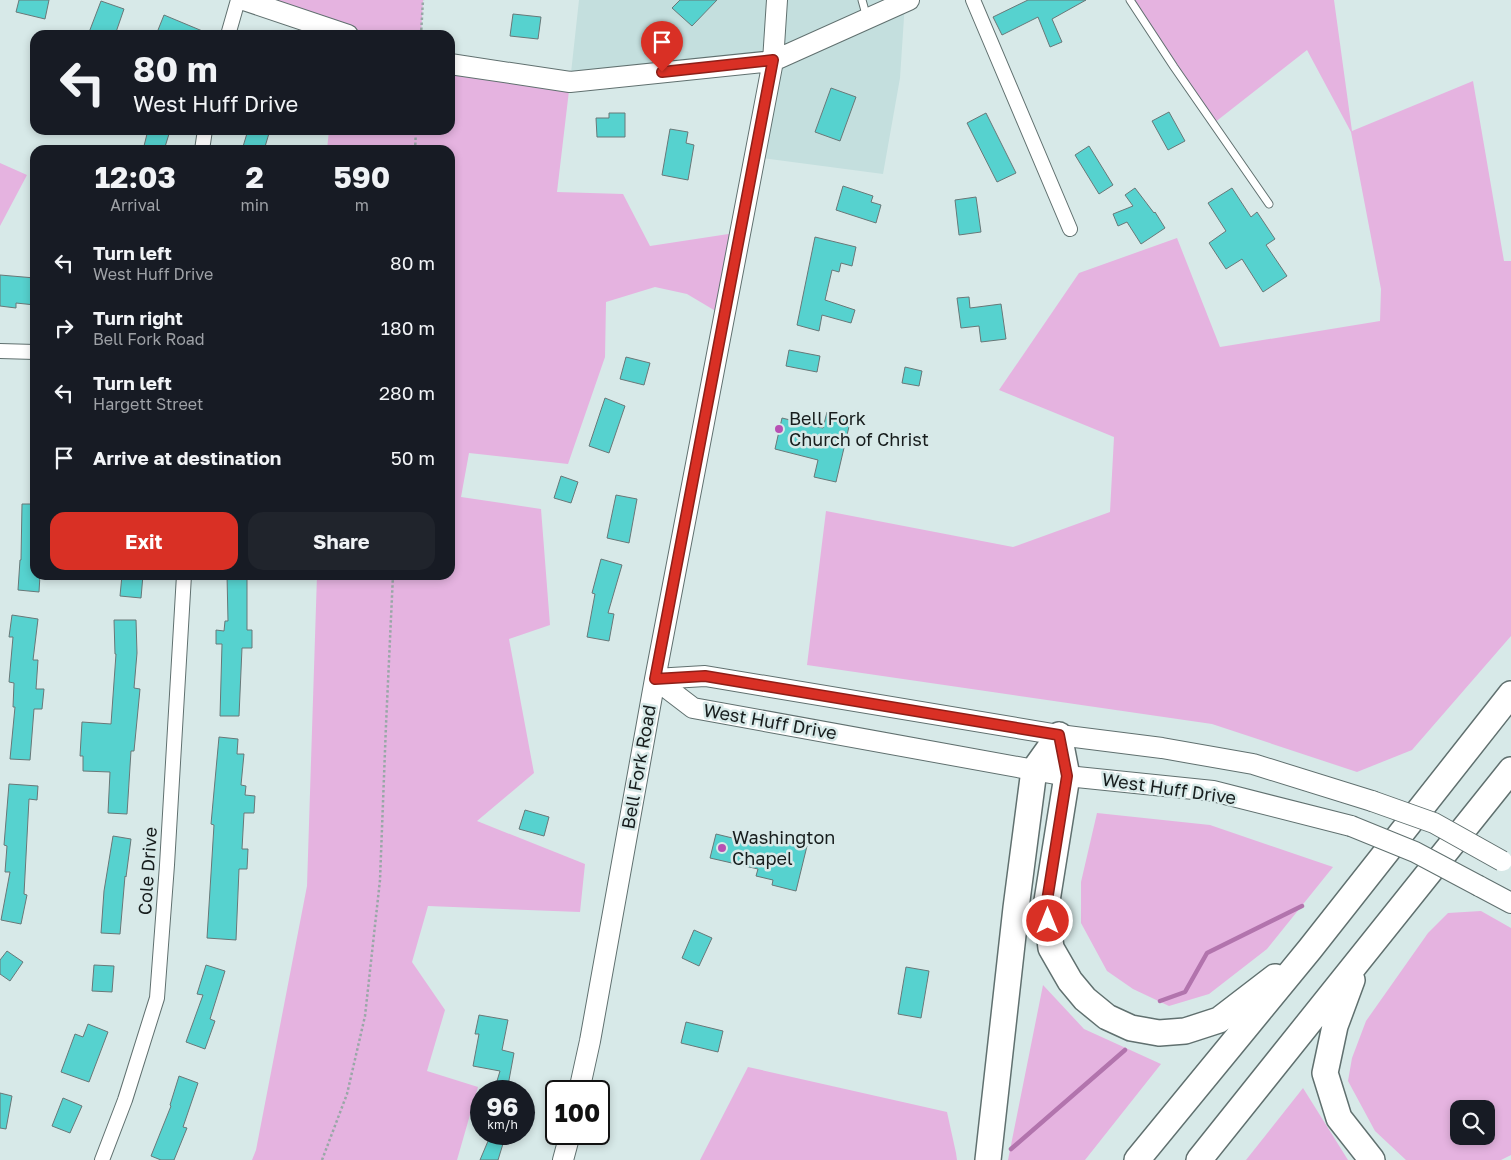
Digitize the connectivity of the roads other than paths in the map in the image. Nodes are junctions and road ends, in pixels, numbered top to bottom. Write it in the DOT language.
graph roads {
  1 [pos="238,0"];
  2 [pos="244,0"];
  3 [pos="777,0"];
  4 [pos="909,0"];
  5 [pos="973,0"];
  6 [pos="1130,0"];
  7 [pos="864,9"];
  8 [pos="229,30"];
  9 [pos="333,30"];
  10 [pos="773,60"];
  11 [pos="455,65"];
  12 [pos="1269,204"];
  13 [pos="1070,229"];
  14 [pos="0,351"];
  15 [pos="30,352"];
  16 [pos="184,580"];
  17 [pos="655,679"];
  18 [pos="1511,694"];
  19 [pos="1059,735"];
  20 [pos="1034,770"];
  21 [pos="1511,770"];
  22 [pos="1067,776"];
  23 [pos="1506,863"];
  24 [pos="1511,903"];
  25 [pos="1310,949"];
  26 [pos="1358,961"];
  27 [pos="581,1080"];
  28 [pos="567,1145"];
  29 [pos="102,1160"];
  30 [pos="563,1160"];
  31 [pos="988,1160"];
  32 [pos="1137,1160"];
  33 [pos="1199,1160"];
  34 [pos="1372,1160"];
  1 -- 8 [label="street"];
  2 -- 9 [label="main road"];
  3 -- 10 [label="main road, Bell Fork Road"];
  4 -- 7 [label="main road"];
  5 -- 13 [label="street"];
  6 -- 12 [label="lane"];
  7 -- 10 [label="main road"];
  10 -- 11 [label="main road"];
  10 -- 17 [label="main road, Bell Fork Road"];
  14 -- 15 [label="street"];
  16 -- 29 [label="street, Cole Drive"];
  17 -- 19 [label="main road, West Huff Drive"];
  17 -- 20 [label="main road, West Huff Drive"];
  17 -- 27 [label="main road, Bell Fork Road"];
  18 -- 25 [label="highway"];
  19 -- 20 [label="highway"];
  19 -- 22 [label="highway"];
  19 -- 23 [label="main road, West Huff Drive, bridge"];
  20 -- 22 [label="main road, West Huff Drive"];
  20 -- 31 [label="highway"];
  21 -- 26 [label="highway"];
  22 -- 24 [label="main road, West Huff Drive, bridge"];
  22 -- 25 [label="highway"];
  25 -- 32 [label="highway"];
  26 -- 33 [label="highway"];
  26 -- 34 [label="highway"];
  28 -- 30 [label="main road"];
}
